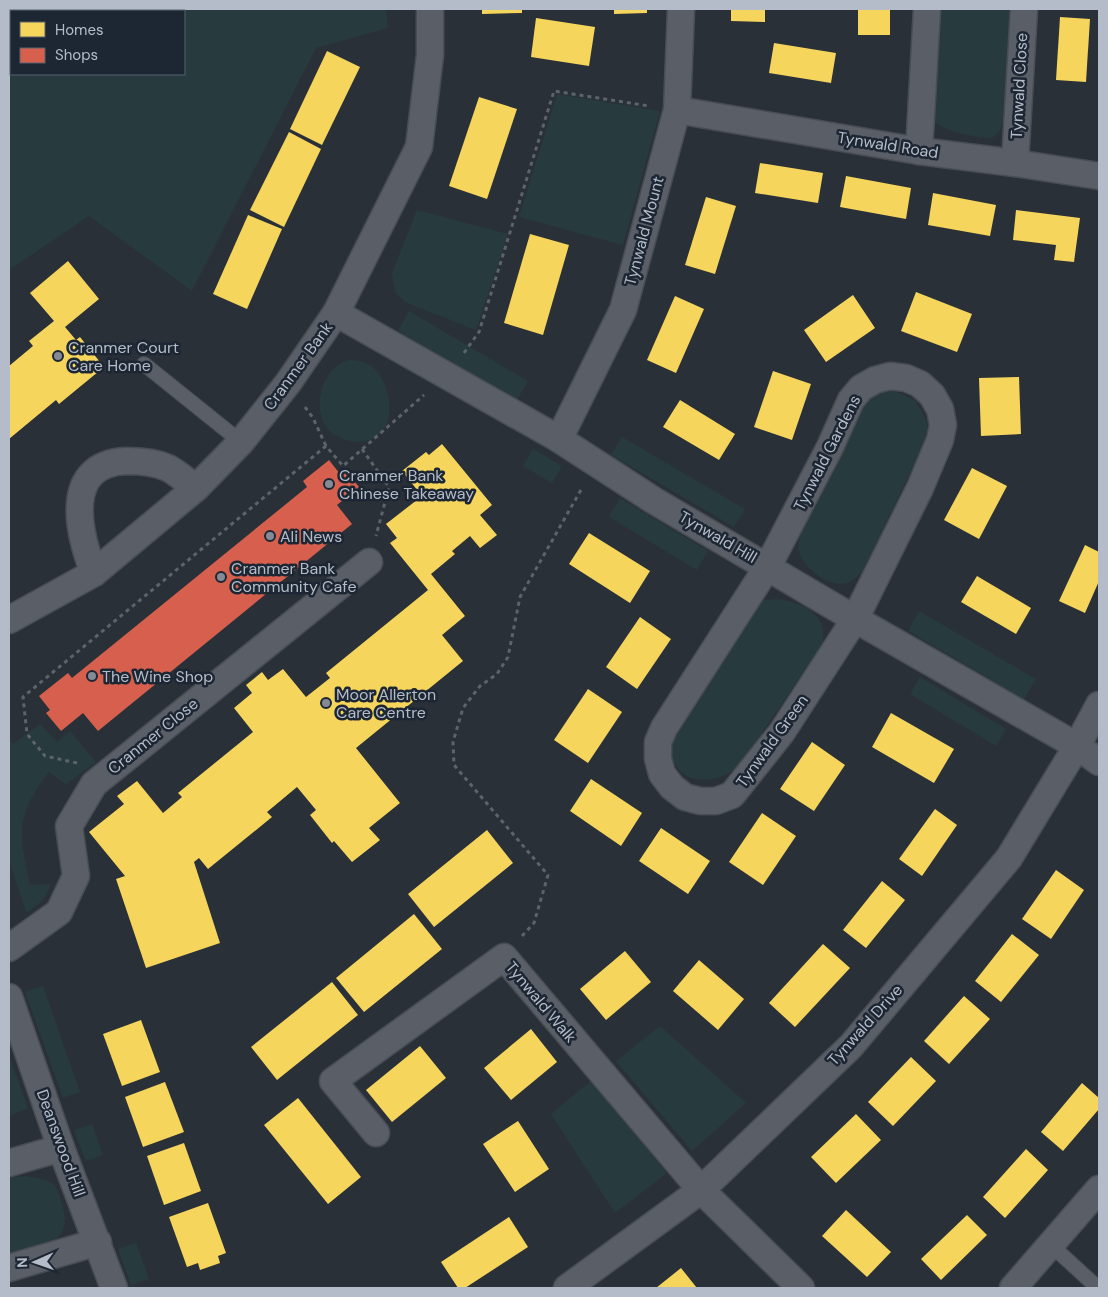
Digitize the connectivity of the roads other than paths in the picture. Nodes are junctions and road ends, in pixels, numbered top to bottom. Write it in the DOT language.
graph roads {
  1 [pos="430,9"];
  2 [pos="681,9"];
  3 [pos="927,9"];
  4 [pos="1024,9"];
  5 [pos="677,110"];
  6 [pos="919,151"];
  7 [pos="1015,163"];
  8 [pos="1099,176"];
  9 [pos="336,313"];
  10 [pos="144,364"];
  11 [pos="559,439"];
  12 [pos="240,442"];
  13 [pos="196,488"];
  14 [pos="369,562"];
  15 [pos="768,566"];
  16 [pos="94,573"];
  17 [pos="855,619"];
  18 [pos="9,620"];
  19 [pos="1099,705"];
  20 [pos="1077,746"];
  21 [pos="1099,762"];
  22 [pos="9,948"];
  23 [pos="9,997"];
  24 [pos="376,1133"];
  25 [pos="62,1148"];
  26 [pos="9,1163"];
  27 [pos="1099,1189"];
  28 [pos="701,1190"];
  29 [pos="98,1242"];
  30 [pos="1051,1245"];
  31 [pos="9,1268"];
  32 [pos="114,1288"];
  33 [pos="567,1288"];
  34 [pos="801,1288"];
  35 [pos="1013,1288"];
  36 [pos="1098,1288"];
  1 -- 9 [label="street, Cranmer Bank"];
  2 -- 5 [label="street, Tynwald Mount"];
  3 -- 6 [label="street"];
  4 -- 7 [label="street, Tynwald Close"];
  5 -- 6 [label="street, Tynwald Road"];
  5 -- 11 [label="street, Tynwald Mount"];
  6 -- 7 [label="street, Tynwald Road"];
  7 -- 8 [label="street, Tynwald Road"];
  9 -- 11 [label="street, Tynwald Hill"];
  9 -- 12 [label="street, Cranmer Bank"];
  10 -- 12 [label="lane"];
  11 -- 15 [label="street, Tynwald Hill"];
  12 -- 13 [label="street, Cranmer Bank"];
  13 -- 16 [label="street, Cranmer Bank"];
  13 -- 16 [label="street"];
  14 -- 22 [label="street, Cranmer Close"];
  15 -- 17 [label="street, Tynwald Hill"];
  15 -- 17 [label="street, Tynwald Gardens"];
  15 -- 17 [label="street, Tynwald Green"];
  16 -- 18 [label="street, Cranmer Bank"];
  17 -- 20 [label="street, Tynwald Hill"];
  19 -- 20 [label="street, Tynwald Drive"];
  20 -- 21 [label="street, Tynwald Hill"];
  20 -- 28 [label="street, Tynwald Drive"];
  23 -- 25 [label="street, Deanswood Hill"];
  24 -- 28 [label="street, Tynwald Walk"];
  25 -- 26 [label="street"];
  25 -- 29 [label="street, Deanswood Hill"];
  27 -- 30 [label="street"];
  28 -- 33 [label="street, Tynwald Drive"];
  28 -- 34 [label="street, Tynwald Walk"];
  29 -- 31 [label="street"];
  29 -- 32 [label="street, Deanswood Hill"];
  30 -- 35 [label="street"];
  30 -- 36 [label="lane"];
}
